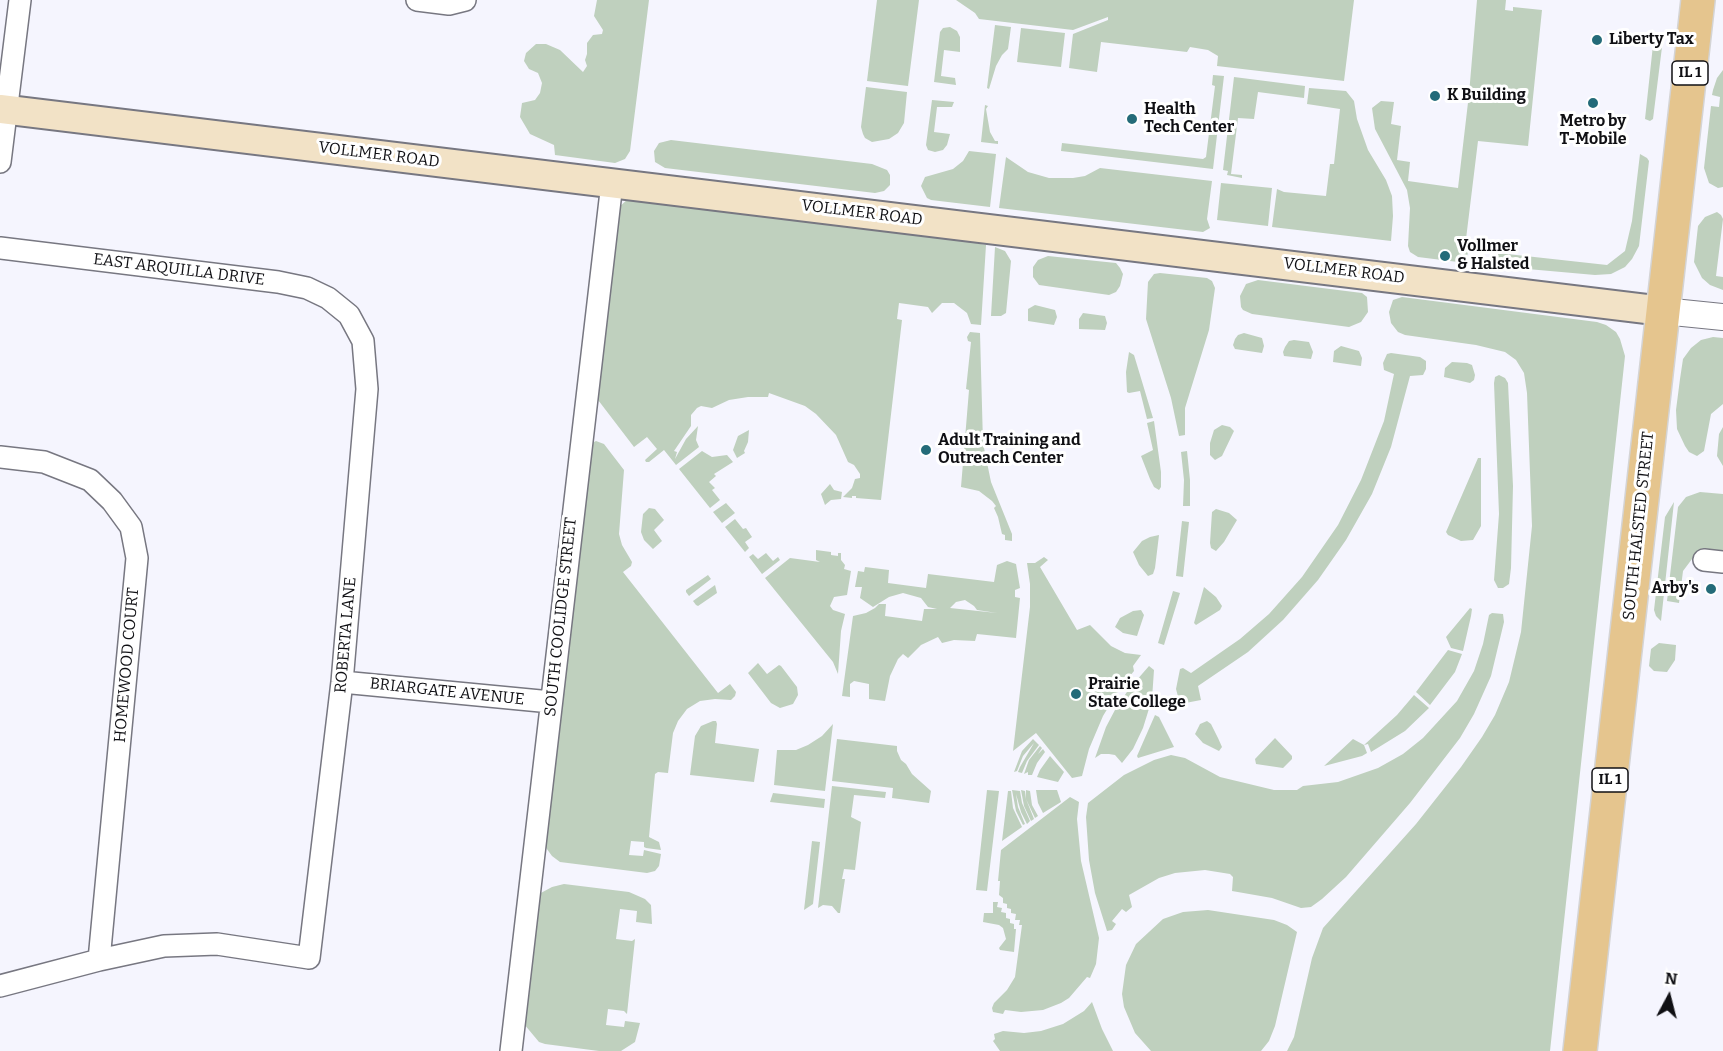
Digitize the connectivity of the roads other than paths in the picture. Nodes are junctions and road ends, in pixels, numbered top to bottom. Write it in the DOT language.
graph roads {
  1 [pos="20,0"];
  2 [pos="417,0"];
  3 [pos="465,0"];
  4 [pos="1698,0"];
  5 [pos="3,109"];
  6 [pos="0,162"];
  7 [pos="612,183"];
  8 [pos="0,248"];
  9 [pos="1663,311"];
  10 [pos="349,315"];
  11 [pos="1723,317"];
  12 [pos="0,457"];
  13 [pos="342,682"];
  14 [pos="552,702"];
  15 [pos="99,960"];
  16 [pos="0,986"];
  17 [pos="511,1051"];
  18 [pos="1580,1051"];
  1 -- 5 [label="street"];
  2 -- 3 [label="street"];
  4 -- 9 [label="main road, SOUTH HALSTED STREET / IL 1"];
  5 -- 6 [label="street"];
  5 -- 7 [label="main road, VOLLMER ROAD"];
  7 -- 9 [label="main road, VOLLMER ROAD"];
  7 -- 14 [label="street, SOUTH COOLIDGE STREET"];
  8 -- 10 [label="street, EAST ARQUILLA DRIVE"];
  9 -- 11 [label="street, VOLLMER ROAD"];
  9 -- 18 [label="main road, SOUTH HALSTED STREET / IL 1"];
  10 -- 13 [label="street, ROBERTA LANE"];
  12 -- 15 [label="street, HOMEWOOD COURT"];
  13 -- 14 [label="street, BRIARGATE AVENUE"];
  13 -- 15 [label="street, ROBERTA LANE"];
  14 -- 17 [label="street, SOUTH COOLIDGE STREET"];
  15 -- 16 [label="street"];
}
